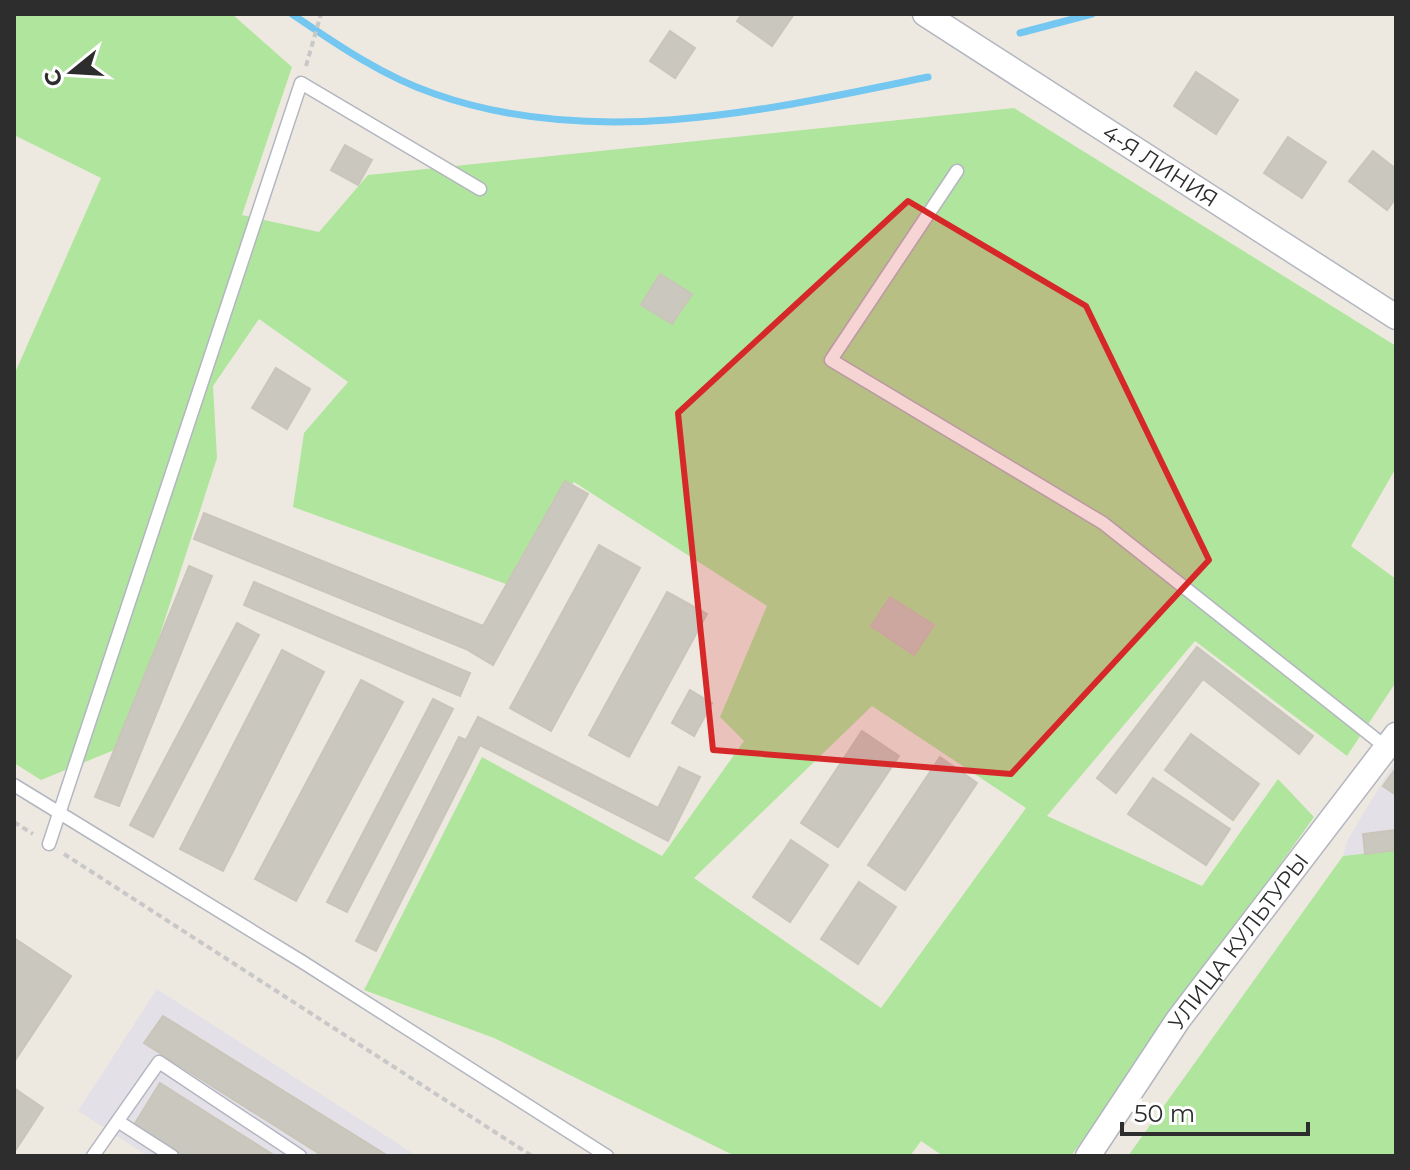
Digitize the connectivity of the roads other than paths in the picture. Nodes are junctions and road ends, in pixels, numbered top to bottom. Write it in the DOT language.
graph roads {
  1 [pos="925,14"];
  2 [pos="957,171"];
  3 [pos="480,189"];
  4 [pos="1396,317"];
  5 [pos="1391,742"];
  6 [pos="14,785"];
  7 [pos="59,814"];
  8 [pos="49,844"];
  9 [pos="119,1122"];
  10 [pos="93,1156"];
  11 [pos="172,1156"];
  12 [pos="300,1156"];
  13 [pos="607,1156"];
  14 [pos="1088,1156"];
  1 -- 4 [label="street, 4-Я ЛИНИЯ"];
  2 -- 5 [label="lane"];
  3 -- 7 [label="lane"];
  5 -- 14 [label="street, УЛИЦА КУЛЬТУРЫ"];
  6 -- 7 [label="lane"];
  7 -- 8 [label="lane"];
  7 -- 13 [label="lane"];
  9 -- 10 [label="lane"];
  9 -- 11 [label="lane"];
  9 -- 12 [label="lane"];
}
